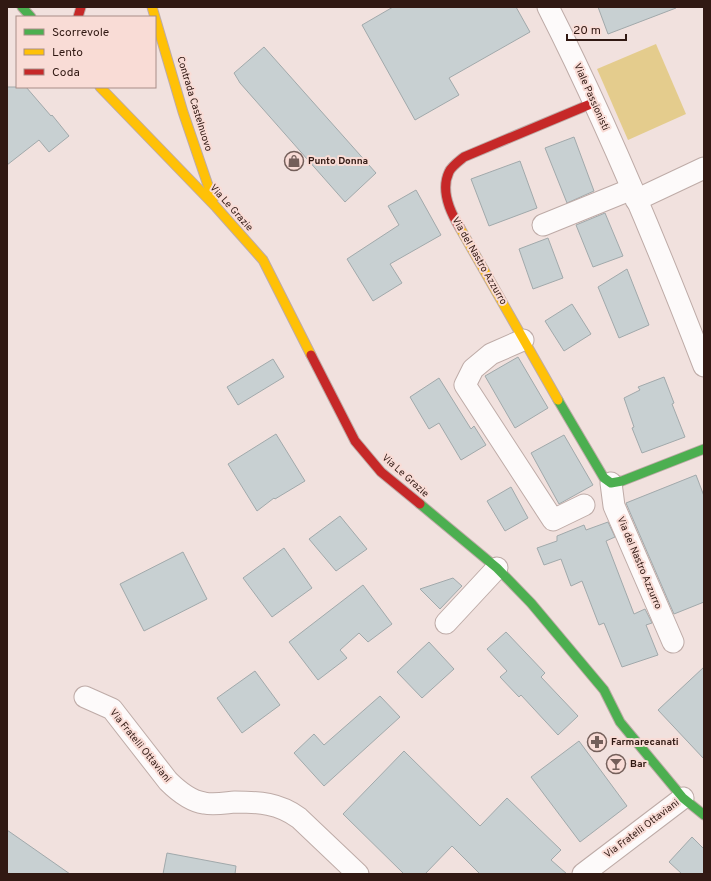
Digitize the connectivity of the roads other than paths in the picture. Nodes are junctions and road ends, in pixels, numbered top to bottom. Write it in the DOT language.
graph roads {
  1 [pos="22,7"];
  2 [pos="548,7"];
  3 [pos="31,16"];
  4 [pos="156,21"];
  5 [pos="101,88"];
  6 [pos="594,103"];
  7 [pos="704,168"];
  8 [pos="634,194"];
  9 [pos="216,207"];
  10 [pos="543,226"];
  11 [pos="523,340"];
  12 [pos="704,366"];
  13 [pos="704,449"];
  14 [pos="611,482"];
  15 [pos="584,505"];
  16 [pos="497,568"];
  17 [pos="446,622"];
  18 [pos="673,642"];
  19 [pos="85,697"];
  20 [pos="683,798"];
  21 [pos="704,815"];
  22 [pos="358,874"];
  23 [pos="583,874"];
  1 -- 3 [label="main road"];
  2 -- 6 [label="street, Viale Passionisti"];
  4 -- 9 [label="main road, Contrada Castelnuovo"];
  5 -- 9 [label="main road, Via Le Grazie"];
  6 -- 8 [label="street, Viale Passionisti"];
  6 -- 11 [label="main road, Via del Nastro Azzurro"];
  7 -- 8 [label="street"];
  8 -- 10 [label="street"];
  8 -- 12 [label="street, Viale Passionisti"];
  9 -- 16 [label="main road, Via Le Grazie"];
  11 -- 14 [label="main road, Via del Nastro Azzurro"];
  11 -- 15 [label="street"];
  13 -- 14 [label="main road"];
  14 -- 18 [label="street, Via del Nastro Azzurro"];
  16 -- 17 [label="street"];
  16 -- 20 [label="main road, Via Le Grazie"];
  19 -- 22 [label="street, Via Fratelli Ottaviani"];
  20 -- 21 [label="main road, Via Le Grazie"];
  20 -- 23 [label="street, Via Fratelli Ottaviani"];
}
